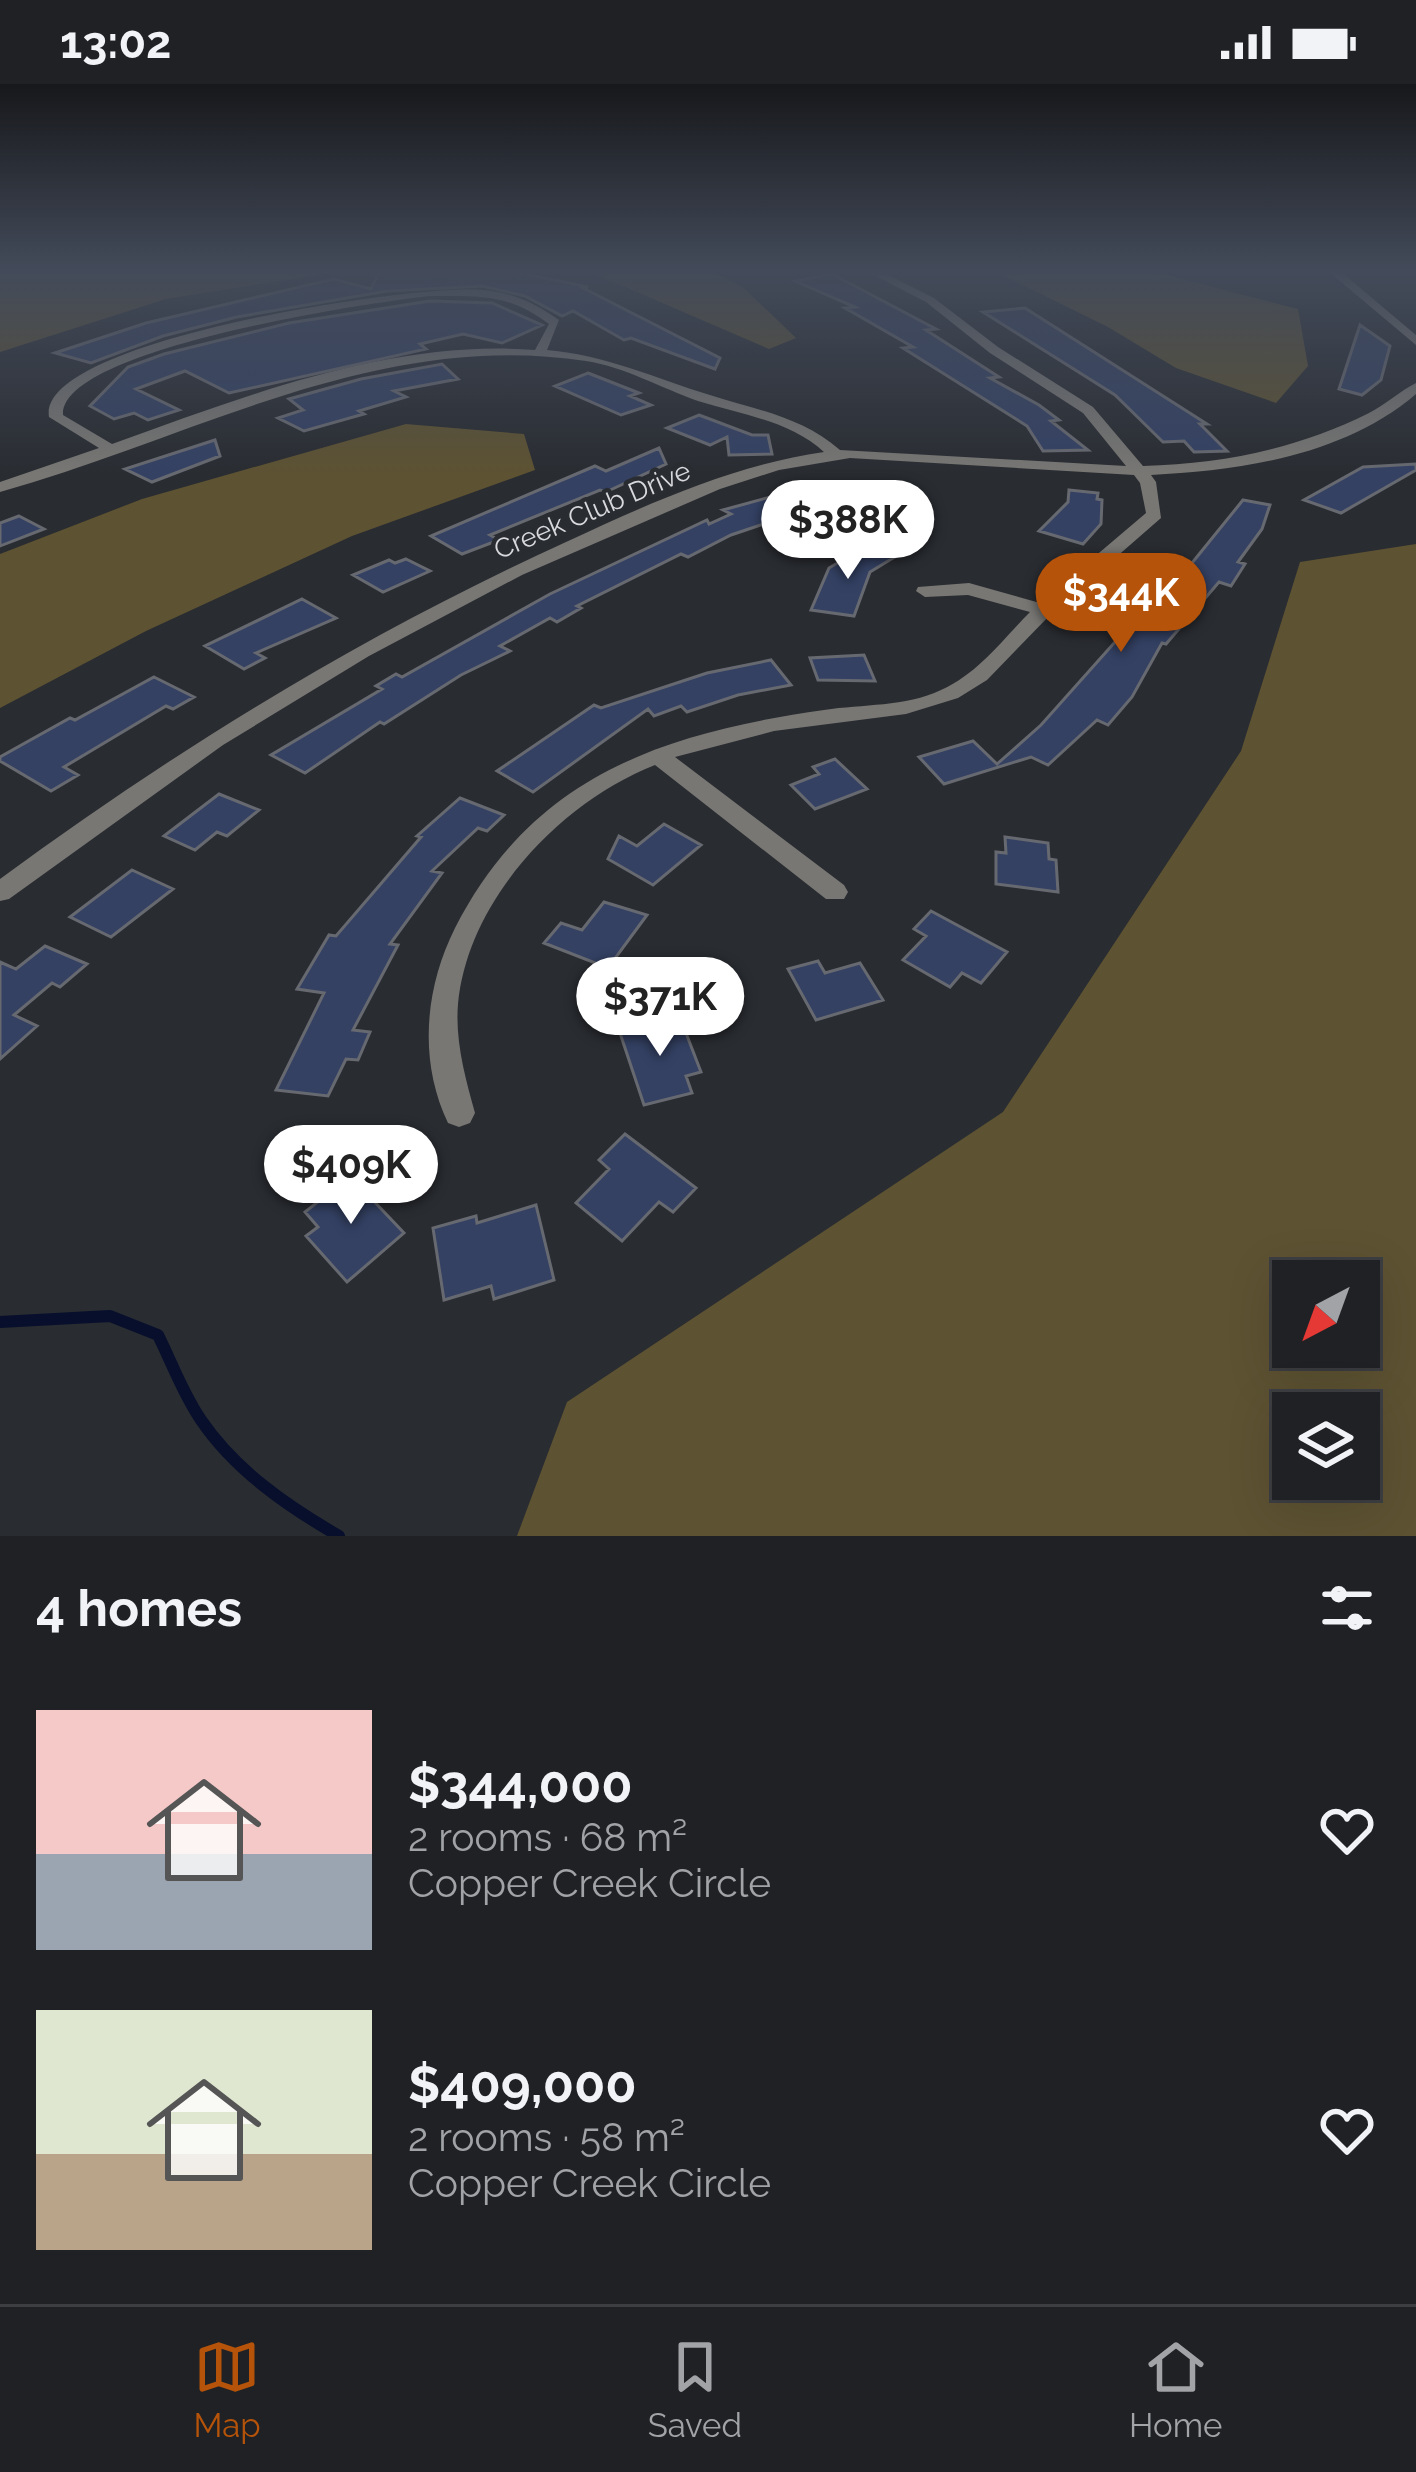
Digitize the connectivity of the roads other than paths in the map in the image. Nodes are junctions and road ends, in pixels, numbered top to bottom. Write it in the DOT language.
graph roads {
  1 [pos="195,339"];
  2 [pos="547,339"];
  3 [pos="980,339"];
  4 [pos="539,353"];
  5 [pos="1416,386"];
  6 [pos="109,448"];
  7 [pos="836,454"];
  8 [pos="1139,472"];
  9 [pos="0,487"];
  10 [pos="925,591"];
  11 [pos="1043,610"];
  12 [pos="660,757"];
  13 [pos="0,892"];
  14 [pos="835,892"];
  15 [pos="459,1113"];
  1 -- 6 [label="street"];
  2 -- 4 [label="street"];
  3 -- 8 [label="street"];
  4 -- 6 [label="street"];
  4 -- 7 [label="street"];
  5 -- 8 [label="street, Creek Club Drive"];
  6 -- 9 [label="street"];
  7 -- 8 [label="street, Creek Club Drive"];
  7 -- 13 [label="street, Creek Club Drive"];
  8 -- 11 [label="street"];
  10 -- 11 [label="street"];
  11 -- 12 [label="street"];
  12 -- 14 [label="street"];
  12 -- 15 [label="street"];
}
